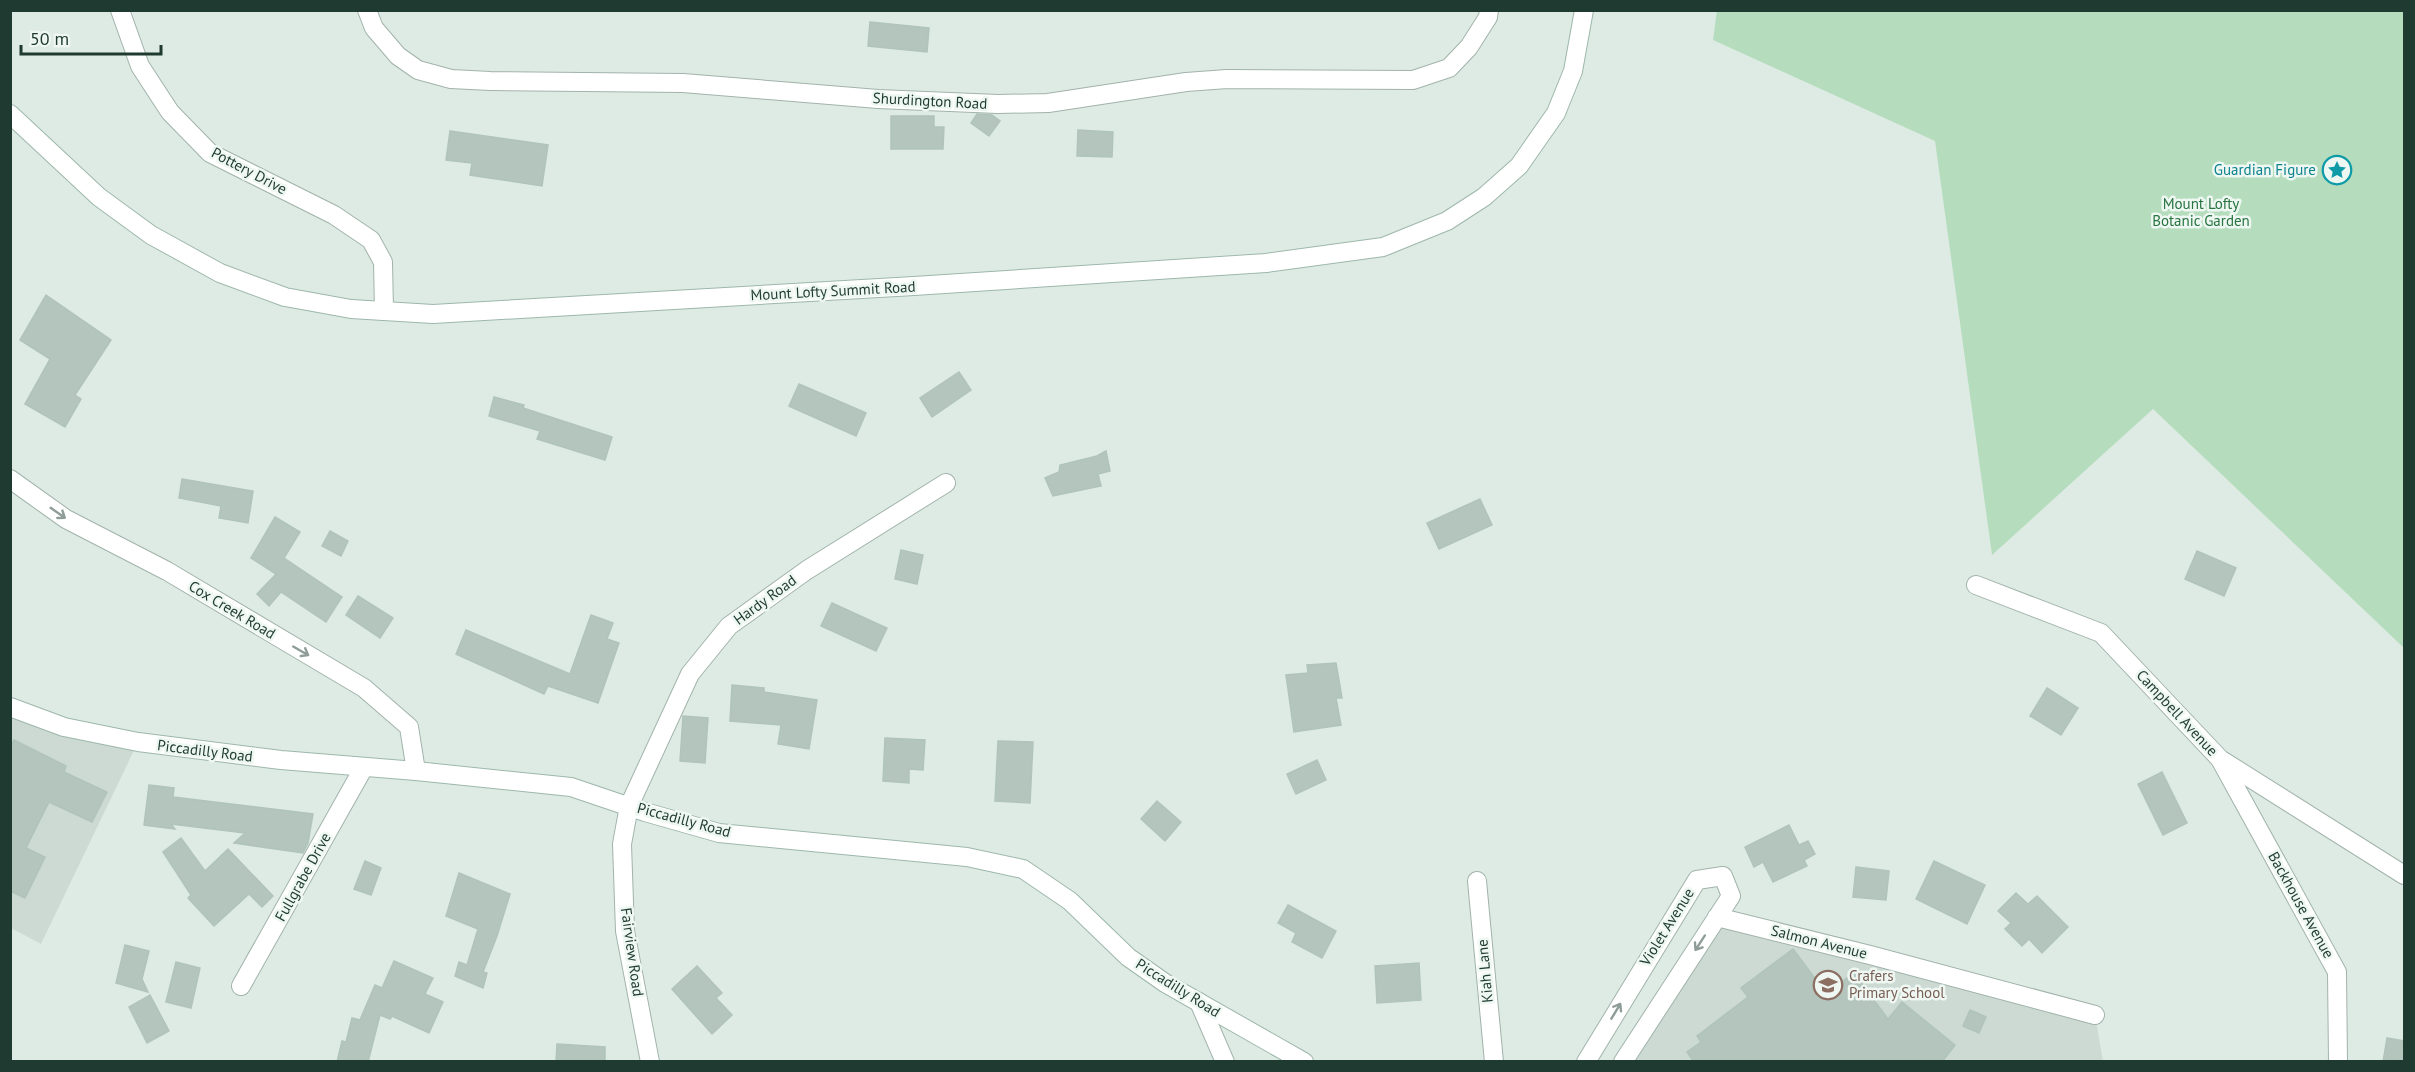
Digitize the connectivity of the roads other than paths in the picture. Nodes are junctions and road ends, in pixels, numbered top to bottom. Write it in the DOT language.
graph roads {
  1 [pos="120,10"];
  2 [pos="367,10"];
  3 [pos="1489,10"];
  4 [pos="1584,10"];
  5 [pos="10,114"];
  6 [pos="384,311"];
  7 [pos="10,479"];
  8 [pos="946,483"];
  9 [pos="1976,585"];
  10 [pos="10,707"];
  11 [pos="2220,759"];
  12 [pos="364,767"];
  13 [pos="416,771"];
  14 [pos="629,806"];
  15 [pos="2404,874"];
  16 [pos="1477,882"];
  17 [pos="1717,917"];
  18 [pos="241,986"];
  19 [pos="1199,1002"];
  20 [pos="2095,1015"];
  21 [pos="650,1062"];
  22 [pos="1225,1062"];
  23 [pos="1304,1062"];
  24 [pos="1494,1062"];
  25 [pos="1586,1062"];
  26 [pos="1623,1062"];
  27 [pos="2338,1062"];
  1 -- 6 [label="street, Pottery Drive"];
  2 -- 3 [label="street, Shurdington Road"];
  4 -- 6 [label="street, Mount Lofty Summit Road"];
  5 -- 6 [label="street, Mount Lofty Summit Road"];
  7 -- 13 [label="street, Cox Creek Road, one-way"];
  8 -- 14 [label="street, Hardy Road"];
  9 -- 11 [label="street, Campbell Avenue"];
  10 -- 12 [label="street, Piccadilly Road"];
  11 -- 15 [label="street, Campbell Avenue"];
  11 -- 27 [label="street, Backhouse Avenue"];
  12 -- 13 [label="street, Piccadilly Road"];
  12 -- 18 [label="street, Fullgrabe Drive"];
  13 -- 14 [label="street, Piccadilly Road"];
  14 -- 19 [label="street, Piccadilly Road"];
  14 -- 21 [label="street, Fairview Road"];
  16 -- 24 [label="street, Kiah Lane"];
  17 -- 20 [label="street, Salmon Avenue"];
  25 -- 17 [label="street, Violet Avenue, one-way"];
  17 -- 26 [label="street, Violet Avenue, one-way"];
  19 -- 22 [label="street"];
  19 -- 23 [label="street, Piccadilly Road"];
}
